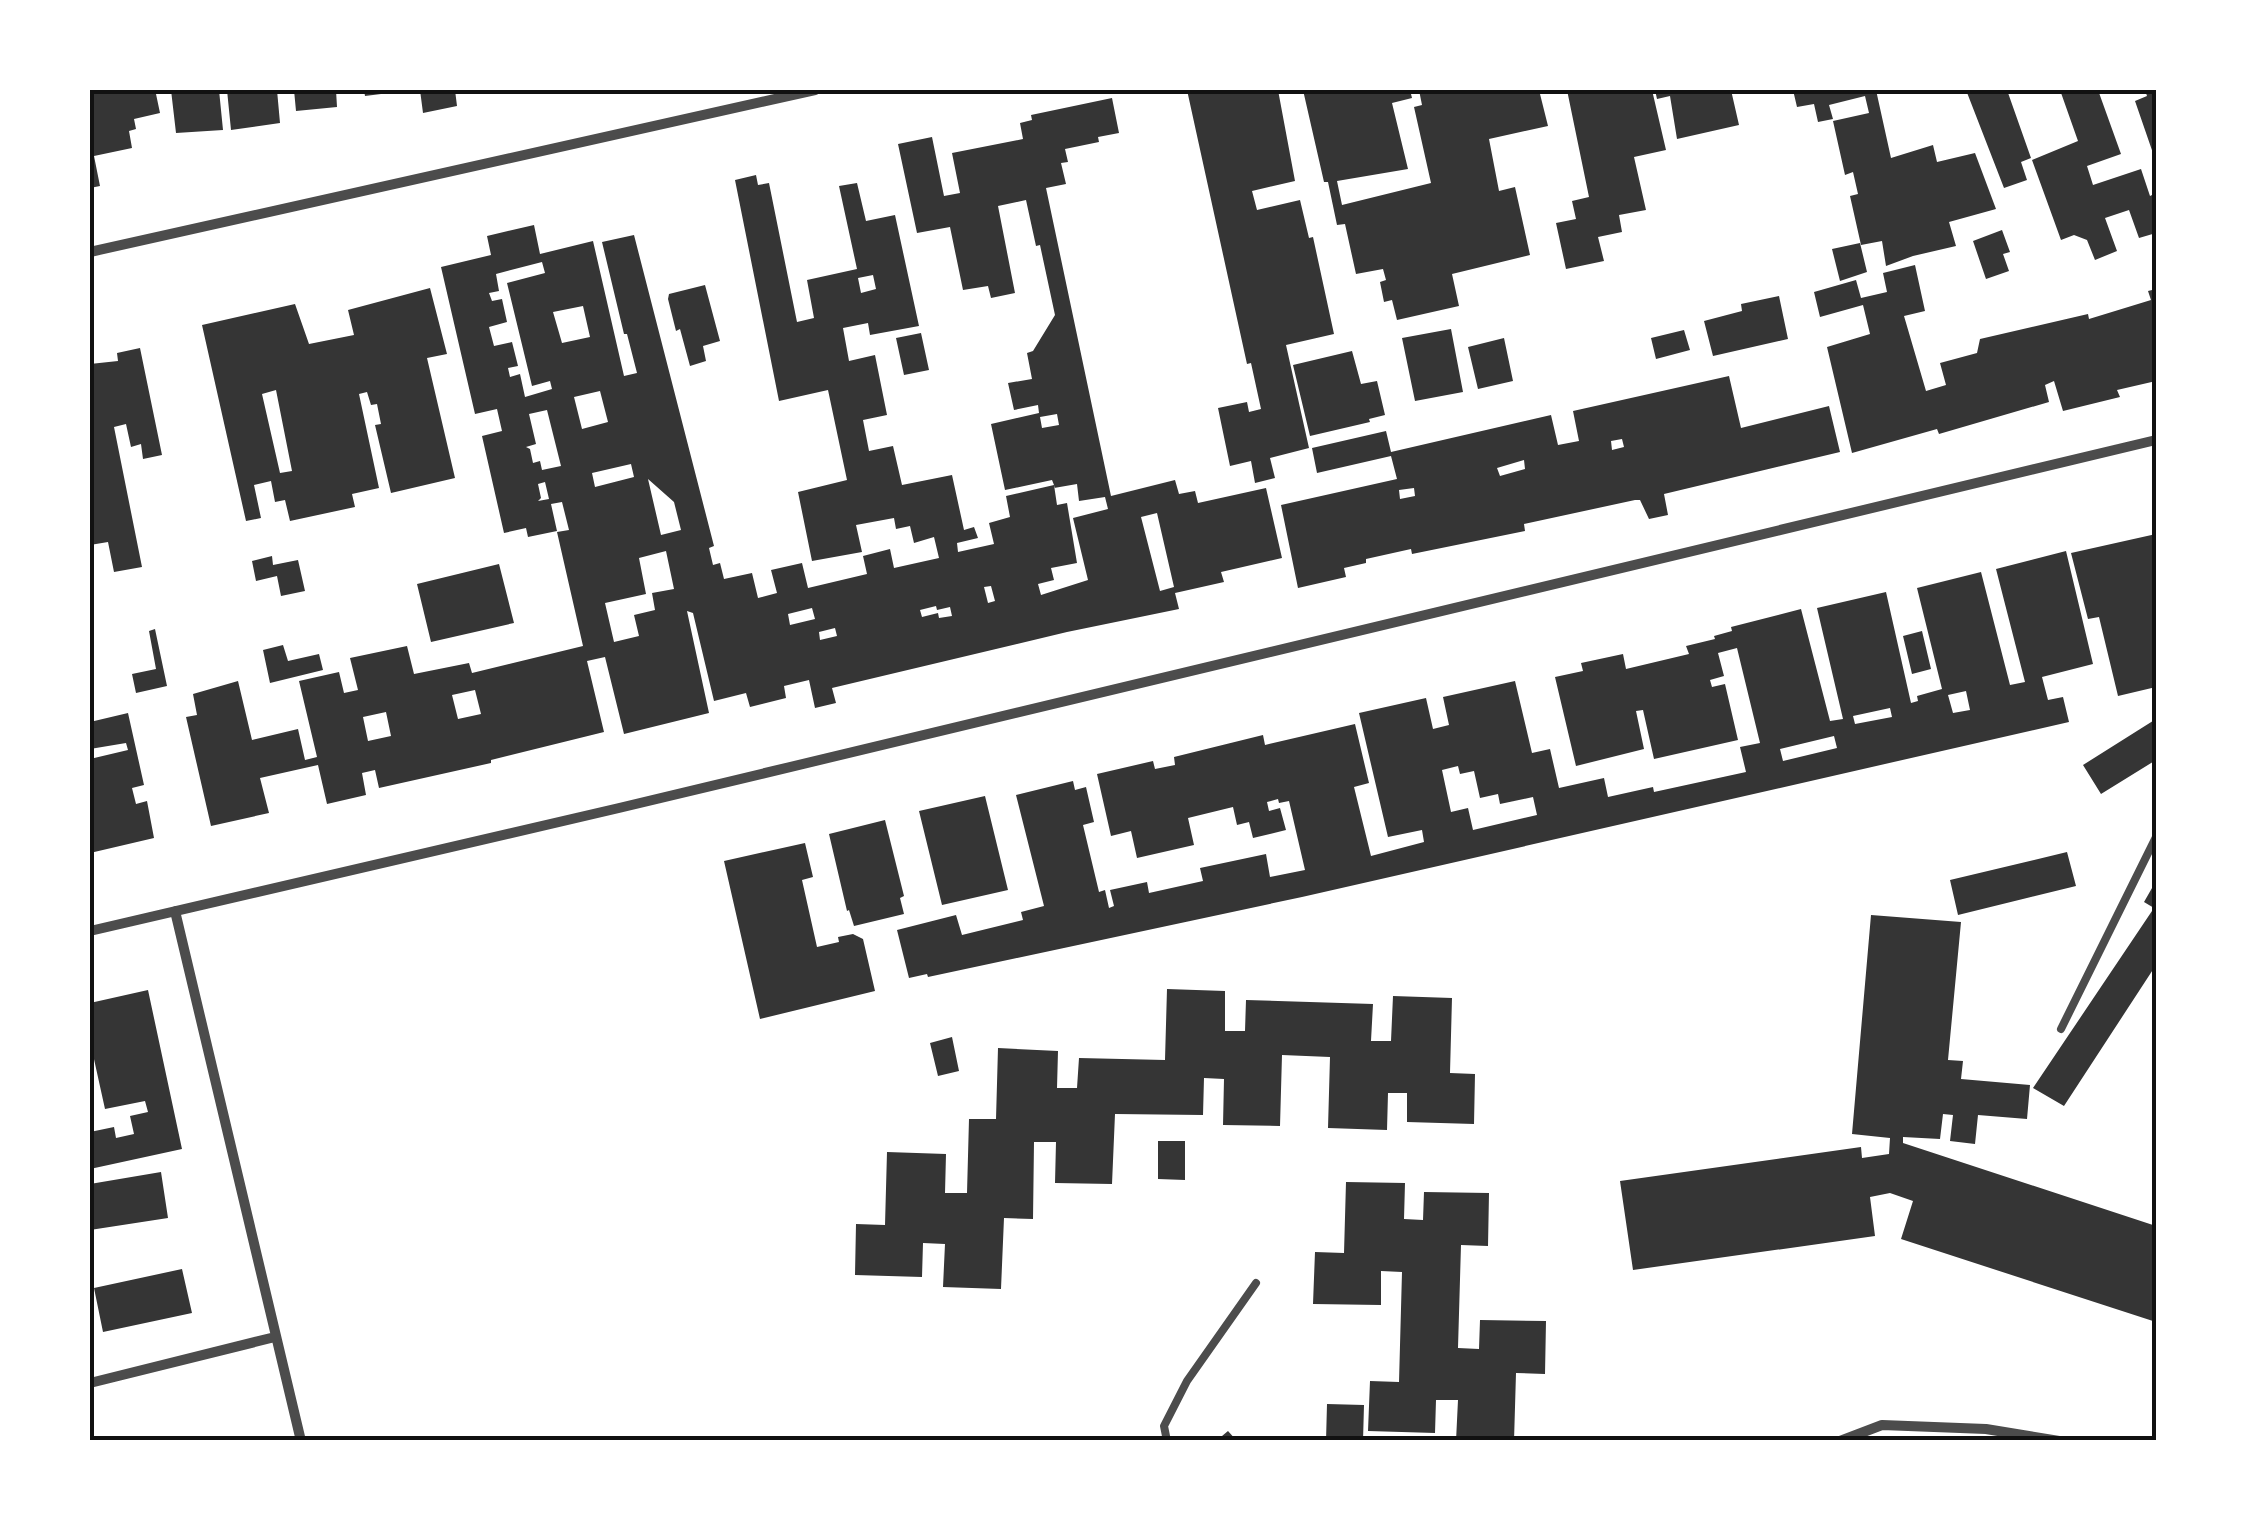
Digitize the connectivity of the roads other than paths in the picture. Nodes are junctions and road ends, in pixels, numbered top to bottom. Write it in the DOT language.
graph roads {
  1 [pos="815,90"];
  2 [pos="90,252"];
  3 [pos="2156,440"];
  4 [pos="2156,837"];
  5 [pos="175,911"];
  6 [pos="90,931"];
  7 [pos="2061,1028"];
  8 [pos="1256,1283"];
  9 [pos="276,1337"];
  10 [pos="90,1383"];
  11 [pos="301,1441"];
  12 [pos="1167,1441"];
  13 [pos="1840,1441"];
  14 [pos="2059,1441"];
  1 -- 2 [label="street"];
  3 -- 5 [label="street"];
  4 -- 7 [label="lane"];
  5 -- 6 [label="street"];
  5 -- 9 [label="street"];
  8 -- 12 [label="lane"];
  9 -- 10 [label="street"];
  9 -- 11 [label="street"];
  13 -- 14 [label="street"];
}
